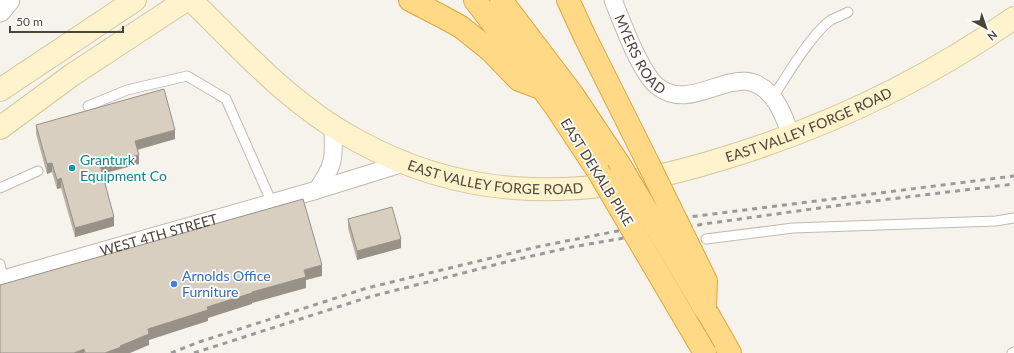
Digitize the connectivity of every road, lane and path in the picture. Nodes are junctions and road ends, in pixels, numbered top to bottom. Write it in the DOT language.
graph roads {
  1 [pos="9,0"];
  2 [pos="136,0"];
  3 [pos="186,0"];
  4 [pos="191,0"];
  5 [pos="410,0"];
  6 [pos="475,0"];
  7 [pos="501,0"];
  8 [pos="568,0"];
  9 [pos="613,0"];
  10 [pos="0,11"];
  11 [pos="848,12"];
  12 [pos="1014,18"];
  13 [pos="543,89"];
  14 [pos="0,90"];
  15 [pos="772,97"];
  16 [pos="88,106"];
  17 [pos="333,127"];
  18 [pos="0,128"];
  19 [pos="791,136"];
  20 [pos="404,163"];
  21 [pos="38,170"];
  22 [pos="0,188"];
  23 [pos="317,190"];
  24 [pos="272,203"];
  25 [pos="1014,218"];
  26 [pos="706,239"];
  27 [pos="1,274"];
  28 [pos="704,309"];
  29 [pos="705,353"];
  30 [pos="730,353"];
  1 -- 10 [label="street"];
  2 -- 14 [label="main road"];
  3 -- 18 [label="main road"];
  4 -- 17 [label="main road, EAST VALLEY FORGE ROAD"];
  5 -- 13 [label="highway"];
  6 -- 13 [label="highway, EAST DEKALB PIKE"];
  7 -- 28 [label="highway, EAST DEKALB PIKE, bridge"];
  8 -- 28 [label="highway, bridge"];
  9 -- 15 [label="street, MYERS ROAD"];
  11 -- 15 [label="lane"];
  12 -- 19 [label="main road, EAST VALLEY FORGE ROAD"];
  13 -- 29 [label="highway, EAST DEKALB PIKE, bridge"];
  15 -- 19 [label="street, MYERS ROAD"];
  16 -- 24 [label="lane"];
  17 -- 20 [label="main road, EAST VALLEY FORGE ROAD"];
  17 -- 23 [label="street"];
  19 -- 20 [label="main road, EAST VALLEY FORGE ROAD"];
  20 -- 23 [label="street, WEST 4TH STREET"];
  21 -- 22 [label="lane"];
  23 -- 24 [label="street, WEST 4TH STREET"];
  24 -- 27 [label="street, WEST 4TH STREET"];
  25 -- 26 [label="lane"];
  28 -- 30 [label="highway, EAST DEKALB PIKE"];
}
